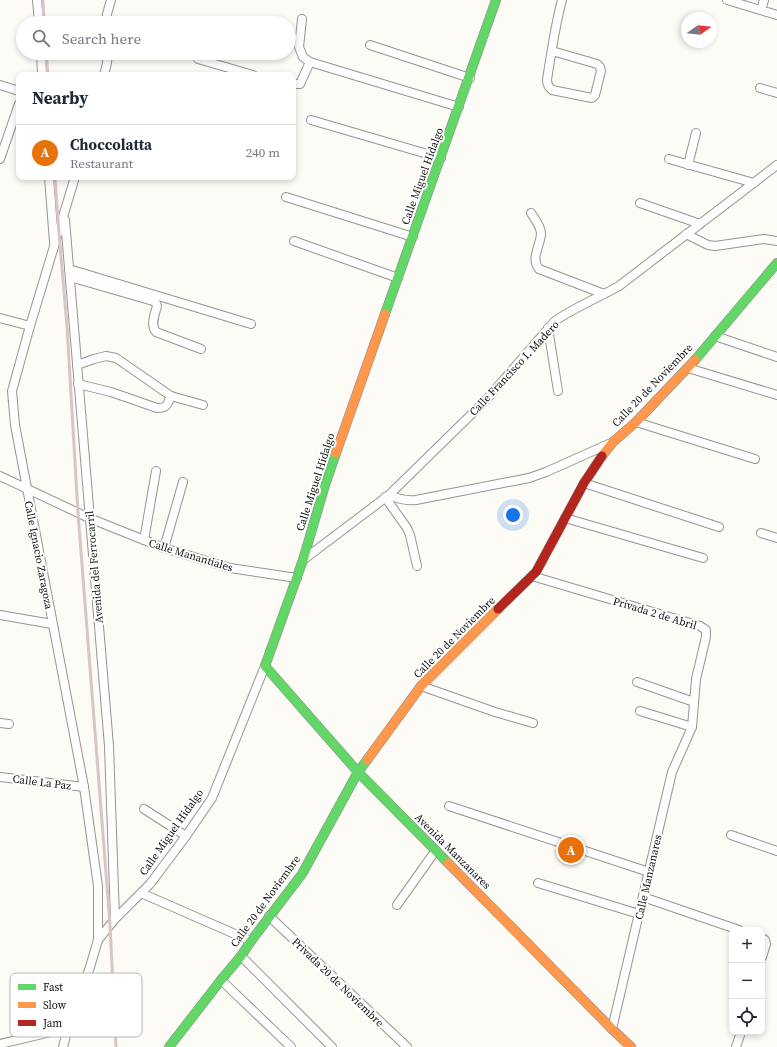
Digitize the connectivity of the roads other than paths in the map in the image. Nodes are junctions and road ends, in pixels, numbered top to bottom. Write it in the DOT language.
graph roads {
  1 [pos="37,0"];
  2 [pos="111,0"];
  3 [pos="496,0"];
  4 [pos="562,0"];
  5 [pos="727,0"];
  6 [pos="764,0"];
  7 [pos="761,10"];
  8 [pos="777,15"];
  9 [pos="38,16"];
  10 [pos="107,16"];
  11 [pos="302,19"];
  12 [pos="370,45"];
  13 [pos="552,51"];
  14 [pos="41,60"];
  15 [pos="108,60"];
  16 [pos="201,60"];
  17 [pos="310,62"];
  18 [pos="42,72"];
  19 [pos="105,72"];
  20 [pos="243,72"];
  21 [pos="470,78"];
  22 [pos="296,84"];
  23 [pos="0,85"];
  24 [pos="760,88"];
  25 [pos="16,91"];
  26 [pos="777,93"];
  27 [pos="459,107"];
  28 [pos="16,113"];
  29 [pos="312,120"];
  30 [pos="696,134"];
  31 [pos="441,158"];
  32 [pos="0,159"];
  33 [pos="669,159"];
  34 [pos="688,165"];
  35 [pos="777,165"];
  36 [pos="49,180"];
  37 [pos="74,180"];
  38 [pos="754,183"];
  39 [pos="286,198"];
  40 [pos="640,203"];
  41 [pos="531,213"];
  42 [pos="64,216"];
  43 [pos="700,224"];
  44 [pos="686,234"];
  45 [pos="413,237"];
  46 [pos="294,241"];
  47 [pos="777,241"];
  48 [pos="54,248"];
  49 [pos="775,268"];
  50 [pos="69,273"];
  51 [pos="398,278"];
  52 [pos="604,294"];
  53 [pos="0,318"];
  54 [pos="251,324"];
  55 [pos="30,326"];
  56 [pos="548,328"];
  57 [pos="715,336"];
  58 [pos="201,349"];
  59 [pos="777,357"];
  60 [pos="77,365"];
  61 [pos="688,368"];
  62 [pos="78,384"];
  63 [pos="558,391"];
  64 [pos="777,395"];
  65 [pos="170,396"];
  66 [pos="203,405"];
  67 [pos="636,422"];
  68 [pos="613,442"];
  69 [pos="755,459"];
  70 [pos="156,471"];
  71 [pos="0,476"];
  72 [pos="183,482"];
  73 [pos="584,482"];
  74 [pos="26,488"];
  75 [pos="387,496"];
  76 [pos="89,518"];
  77 [pos="566,518"];
  78 [pos="719,528"];
  79 [pos="761,533"];
  80 [pos="777,538"];
  81 [pos="144,540"];
  82 [pos="164,548"];
  83 [pos="703,558"];
  84 [pos="303,560"];
  85 [pos="417,566"];
  86 [pos="532,576"];
  87 [pos="297,578"];
  88 [pos="0,615"];
  89 [pos="52,624"];
  90 [pos="265,666"];
  91 [pos="637,682"];
  92 [pos="421,686"];
  93 [pos="694,702"];
  94 [pos="640,711"];
  95 [pos="533,723"];
  96 [pos="0,724"];
  97 [pos="9,724"];
  98 [pos="692,727"];
  99 [pos="358,772"];
  100 [pos="0,777"];
  101 [pos="84,787"];
  102 [pos="449,806"];
  103 [pos="144,809"];
  104 [pos="732,835"];
  105 [pos="186,836"];
  106 [pos="436,850"];
  107 [pos="777,851"];
  108 [pos="649,872"];
  109 [pos="538,883"];
  110 [pos="141,893"];
  111 [pos="643,898"];
  112 [pos="397,905"];
  113 [pos="639,914"];
  114 [pos="269,916"];
  115 [pos="115,919"];
  116 [pos="730,927"];
  117 [pos="98,940"];
  118 [pos="251,941"];
  119 [pos="241,956"];
  120 [pos="88,973"];
  121 [pos="221,980"];
  122 [pos="612,1029"];
  123 [pos="740,1035"];
  124 [pos="30,1037"];
  125 [pos="66,1037"];
  126 [pos="0,1044"];
  127 [pos="64,1047"];
  128 [pos="169,1047"];
  129 [pos="291,1047"];
  130 [pos="332,1047"];
  131 [pos="407,1047"];
  132 [pos="631,1047"];
  133 [pos="736,1047"];
  1 -- 9 [label="street"];
  2 -- 10 [label="street"];
  3 -- 21 [label="street, Calle Miguel Hidalgo"];
  4 -- 13 [label="street"];
  5 -- 7 [label="street"];
  6 -- 7 [label="street"];
  7 -- 8 [label="street"];
  11 -- 17 [label="street"];
  12 -- 21 [label="street"];
  13 -- 13 [label="street"];
  14 -- 18 [label="street"];
  15 -- 19 [label="street"];
  16 -- 20 [label="street"];
  17 -- 22 [label="street"];
  17 -- 27 [label="street"];
  21 -- 27 [label="street, Calle Miguel Hidalgo"];
  23 -- 25 [label="street"];
  24 -- 26 [label="street"];
  27 -- 31 [label="street, Calle Miguel Hidalgo"];
  28 -- 32 [label="street"];
  29 -- 31 [label="street"];
  30 -- 34 [label="street"];
  31 -- 45 [label="street, Calle Miguel Hidalgo"];
  33 -- 34 [label="street"];
  34 -- 38 [label="street"];
  35 -- 38 [label="street, Calle Francisco I. Madero"];
  36 -- 48 [label="street"];
  37 -- 42 [label="street, Calle Ignacio Zaragoza"];
  38 -- 43 [label="street, Calle Francisco I. Madero"];
  39 -- 45 [label="street"];
  40 -- 43 [label="street"];
  41 -- 52 [label="street"];
  42 -- 48 [label="street, Calle Ignacio Zaragoza"];
  42 -- 50 [label="street, Avenida del Ferrocarril"];
  43 -- 44 [label="street, Calle Francisco I. Madero"];
  44 -- 47 [label="street"];
  44 -- 52 [label="street, Calle Francisco I. Madero"];
  45 -- 51 [label="street, Calle Miguel Hidalgo"];
  46 -- 51 [label="street"];
  48 -- 55 [label="street, Calle Ignacio Zaragoza"];
  49 -- 57 [label="street, Calle 20 de Noviembre"];
  50 -- 54 [label="street"];
  50 -- 58 [label="street"];
  50 -- 60 [label="street, Avenida del Ferrocarril"];
  51 -- 84 [label="street, Calle Miguel Hidalgo"];
  52 -- 56 [label="street, Calle Francisco I. Madero"];
  53 -- 55 [label="street"];
  55 -- 74 [label="street, Calle Ignacio Zaragoza"];
  56 -- 63 [label="street"];
  56 -- 75 [label="street, Calle Francisco I. Madero"];
  57 -- 59 [label="street"];
  57 -- 61 [label="street, Calle 20 de Noviembre"];
  60 -- 62 [label="street, Avenida del Ferrocarril"];
  60 -- 65 [label="street"];
  61 -- 64 [label="street"];
  61 -- 67 [label="street, Calle 20 de Noviembre"];
  62 -- 65 [label="street"];
  62 -- 76 [label="street, Avenida del Ferrocarril"];
  65 -- 66 [label="street"];
  67 -- 68 [label="street, Calle 20 de Noviembre"];
  67 -- 69 [label="street"];
  68 -- 73 [label="street, Calle 20 de Noviembre"];
  68 -- 75 [label="street"];
  70 -- 81 [label="street"];
  71 -- 74 [label="street, Calle Manantiales"];
  72 -- 82 [label="street"];
  73 -- 77 [label="street, Calle 20 de Noviembre"];
  73 -- 78 [label="street"];
  74 -- 76 [label="street, Calle Manantiales"];
  74 -- 89 [label="street, Calle Ignacio Zaragoza"];
  75 -- 84 [label="street, Calle Francisco I. Madero"];
  75 -- 85 [label="street"];
  76 -- 81 [label="street, Calle Manantiales"];
  76 -- 115 [label="street, Avenida del Ferrocarril"];
  77 -- 83 [label="street"];
  77 -- 86 [label="street, Calle 20 de Noviembre"];
  79 -- 80 [label="street"];
  81 -- 82 [label="street, Calle Manantiales"];
  82 -- 87 [label="street, Calle Manantiales"];
  84 -- 87 [label="street, Calle Miguel Hidalgo"];
  86 -- 92 [label="street, Calle 20 de Noviembre"];
  86 -- 93 [label="street, Privada 2 de Abril"];
  87 -- 90 [label="street, Calle Miguel Hidalgo"];
  88 -- 89 [label="street"];
  89 -- 101 [label="street, Calle Ignacio Zaragoza"];
  90 -- 99 [label="street, Avenida Manzanares"];
  90 -- 105 [label="street, Calle Miguel Hidalgo"];
  91 -- 93 [label="street"];
  92 -- 95 [label="street"];
  92 -- 99 [label="street, Calle 20 de Noviembre"];
  93 -- 98 [label="street, Privada 2 de Abril"];
  94 -- 98 [label="street"];
  96 -- 97 [label="street"];
  98 -- 108 [label="street, Calle Manzanares"];
  99 -- 106 [label="street, Avenida Manzanares"];
  99 -- 114 [label="street, Calle 20 de Noviembre"];
  100 -- 101 [label="street, Calle La Paz"];
  101 -- 117 [label="street, Calle Ignacio Zaragoza"];
  102 -- 108 [label="street"];
  103 -- 105 [label="street"];
  104 -- 107 [label="street"];
  105 -- 110 [label="street, Calle Miguel Hidalgo"];
  106 -- 112 [label="street"];
  106 -- 122 [label="street, Avenida Manzanares"];
  108 -- 111 [label="street, Calle Manzanares"];
  109 -- 113 [label="street"];
  110 -- 115 [label="street, Calle Miguel Hidalgo"];
  110 -- 118 [label="street"];
  111 -- 113 [label="street, Calle Manzanares"];
  111 -- 116 [label="street"];
  113 -- 122 [label="street, Calle Manzanares"];
  114 -- 118 [label="street, Calle 20 de Noviembre"];
  114 -- 131 [label="street, Privada 20 de Noviembre"];
  115 -- 117 [label="street, Calle Miguel Hidalgo"];
  117 -- 120 [label="street"];
  118 -- 119 [label="street, Calle 20 de Noviembre"];
  119 -- 121 [label="street, Calle 20 de Noviembre"];
  119 -- 130 [label="street"];
  121 -- 128 [label="street, Calle 20 de Noviembre"];
  121 -- 129 [label="street"];
  122 -- 132 [label="street, Avenida Manzanares"];
  123 -- 133 [label="street"];
  124 -- 126 [label="street"];
  125 -- 127 [label="street"];
}
